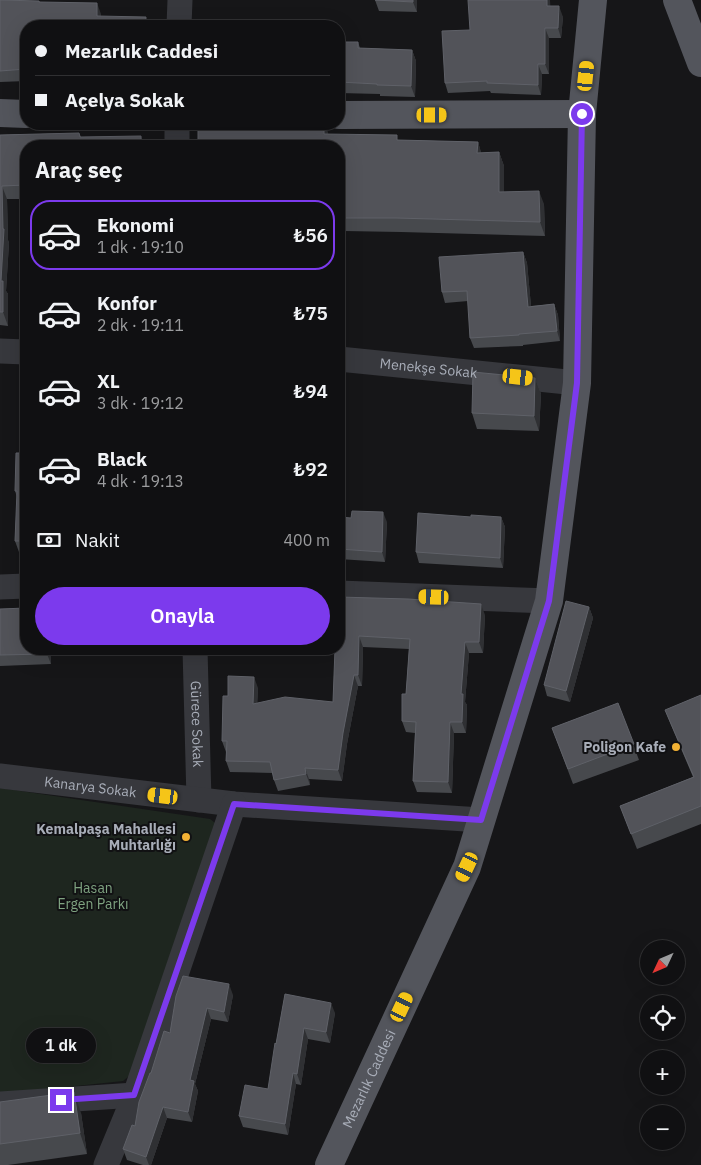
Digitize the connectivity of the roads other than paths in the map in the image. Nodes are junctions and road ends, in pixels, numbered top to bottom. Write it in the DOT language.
graph roads {
  1 [pos="180,0"];
  2 [pos="593,0"];
  3 [pos="677,0"];
  4 [pos="179,20"];
  5 [pos="701,63"];
  6 [pos="0,114"];
  7 [pos="20,114"];
  8 [pos="582,114"];
  9 [pos="345,115"];
  10 [pos="0,351"];
  11 [pos="20,352"];
  12 [pos="345,360"];
  13 [pos="577,383"];
  14 [pos="0,586"];
  15 [pos="20,586"];
  16 [pos="345,593"];
  17 [pos="549,601"];
  18 [pos="195,655"];
  19 [pos="0,776"];
  20 [pos="199,800"];
  21 [pos="234,804"];
  22 [pos="481,820"];
  23 [pos="134,1095"];
  24 [pos="0,1104"];
  25 [pos="106,1165"];
  26 [pos="329,1165"];
  1 -- 4 [label="street"];
  2 -- 8 [label="main road, Mezarlık Caddesi"];
  3 -- 5 [label="main road"];
  6 -- 7 [label="main road"];
  8 -- 9 [label="main road"];
  8 -- 13 [label="main road, Mezarlık Caddesi"];
  10 -- 11 [label="street"];
  12 -- 13 [label="street, Menekşe Sokak"];
  13 -- 17 [label="main road, Mezarlık Caddesi"];
  14 -- 15 [label="street"];
  16 -- 17 [label="street"];
  17 -- 22 [label="main road, Mezarlık Caddesi"];
  18 -- 20 [label="street, Gürece Sokak"];
  19 -- 20 [label="street, Kanarya Sokak"];
  20 -- 21 [label="street, Kanarya Sokak"];
  21 -- 22 [label="street, Kanarya Sokak"];
  21 -- 23 [label="street"];
  22 -- 26 [label="main road, Mezarlık Caddesi"];
  23 -- 24 [label="street"];
  23 -- 25 [label="street"];
}
